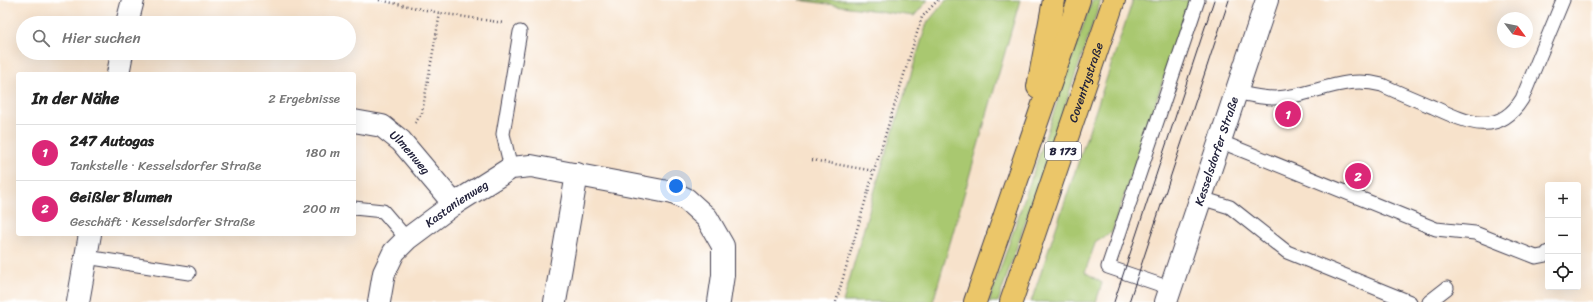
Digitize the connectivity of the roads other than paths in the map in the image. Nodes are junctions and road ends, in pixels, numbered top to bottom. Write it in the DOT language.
graph roads {
  1 [pos="133,0"];
  2 [pos="1054,0"];
  3 [pos="1079,0"];
  4 [pos="1114,0"];
  5 [pos="1198,0"];
  6 [pos="1267,0"];
  7 [pos="1563,0"];
  8 [pos="129,16"];
  9 [pos="520,32"];
  10 [pos="121,60"];
  11 [pos="118,72"];
  12 [pos="1236,92"];
  13 [pos="356,121"];
  14 [pos="1219,141"];
  15 [pos="1028,146"];
  16 [pos="511,168"];
  17 [pos="577,174"];
  18 [pos="1201,198"];
  19 [pos="454,204"];
  20 [pos="356,208"];
  21 [pos="90,236"];
  22 [pos="407,239"];
  23 [pos="1547,254"];
  24 [pos="86,257"];
  25 [pos="189,273"];
  26 [pos="1447,288"];
  27 [pos="1168,295"];
  28 [pos="78,302"];
  29 [pos="379,302"];
  30 [pos="555,302"];
  31 [pos="719,302"];
  32 [pos="976,302"];
  33 [pos="1011,302"];
  34 [pos="1410,302"];
  35 [pos="1429,302"];
  1 -- 8 [label="street"];
  2 -- 15 [label="highway"];
  3 -- 15 [label="highway, B 173"];
  4 -- 33 [label="highway, Coventrystraße / B 173"];
  5 -- 27 [label="lane"];
  6 -- 12 [label="street, Kesselsdorfer Straße"];
  7 -- 12 [label="lane"];
  9 -- 16 [label="lane"];
  10 -- 11 [label="street"];
  12 -- 14 [label="street, Kesselsdorfer Straße"];
  13 -- 19 [label="street, Ulmenweg"];
  14 -- 18 [label="street, Kesselsdorfer Straße"];
  14 -- 23 [label="lane"];
  15 -- 32 [label="highway, B 173"];
  16 -- 17 [label="street, Kastanienweg"];
  16 -- 19 [label="street, Kastanienweg"];
  17 -- 30 [label="street"];
  17 -- 31 [label="street, Kastanienweg"];
  18 -- 27 [label="street, Kesselsdorfer Straße"];
  18 -- 34 [label="lane"];
  19 -- 22 [label="street, Kastanienweg"];
  20 -- 22 [label="lane"];
  21 -- 24 [label="street"];
  22 -- 29 [label="street, Kastanienweg"];
  24 -- 25 [label="lane"];
  24 -- 28 [label="street"];
  26 -- 35 [label="lane"];
}
